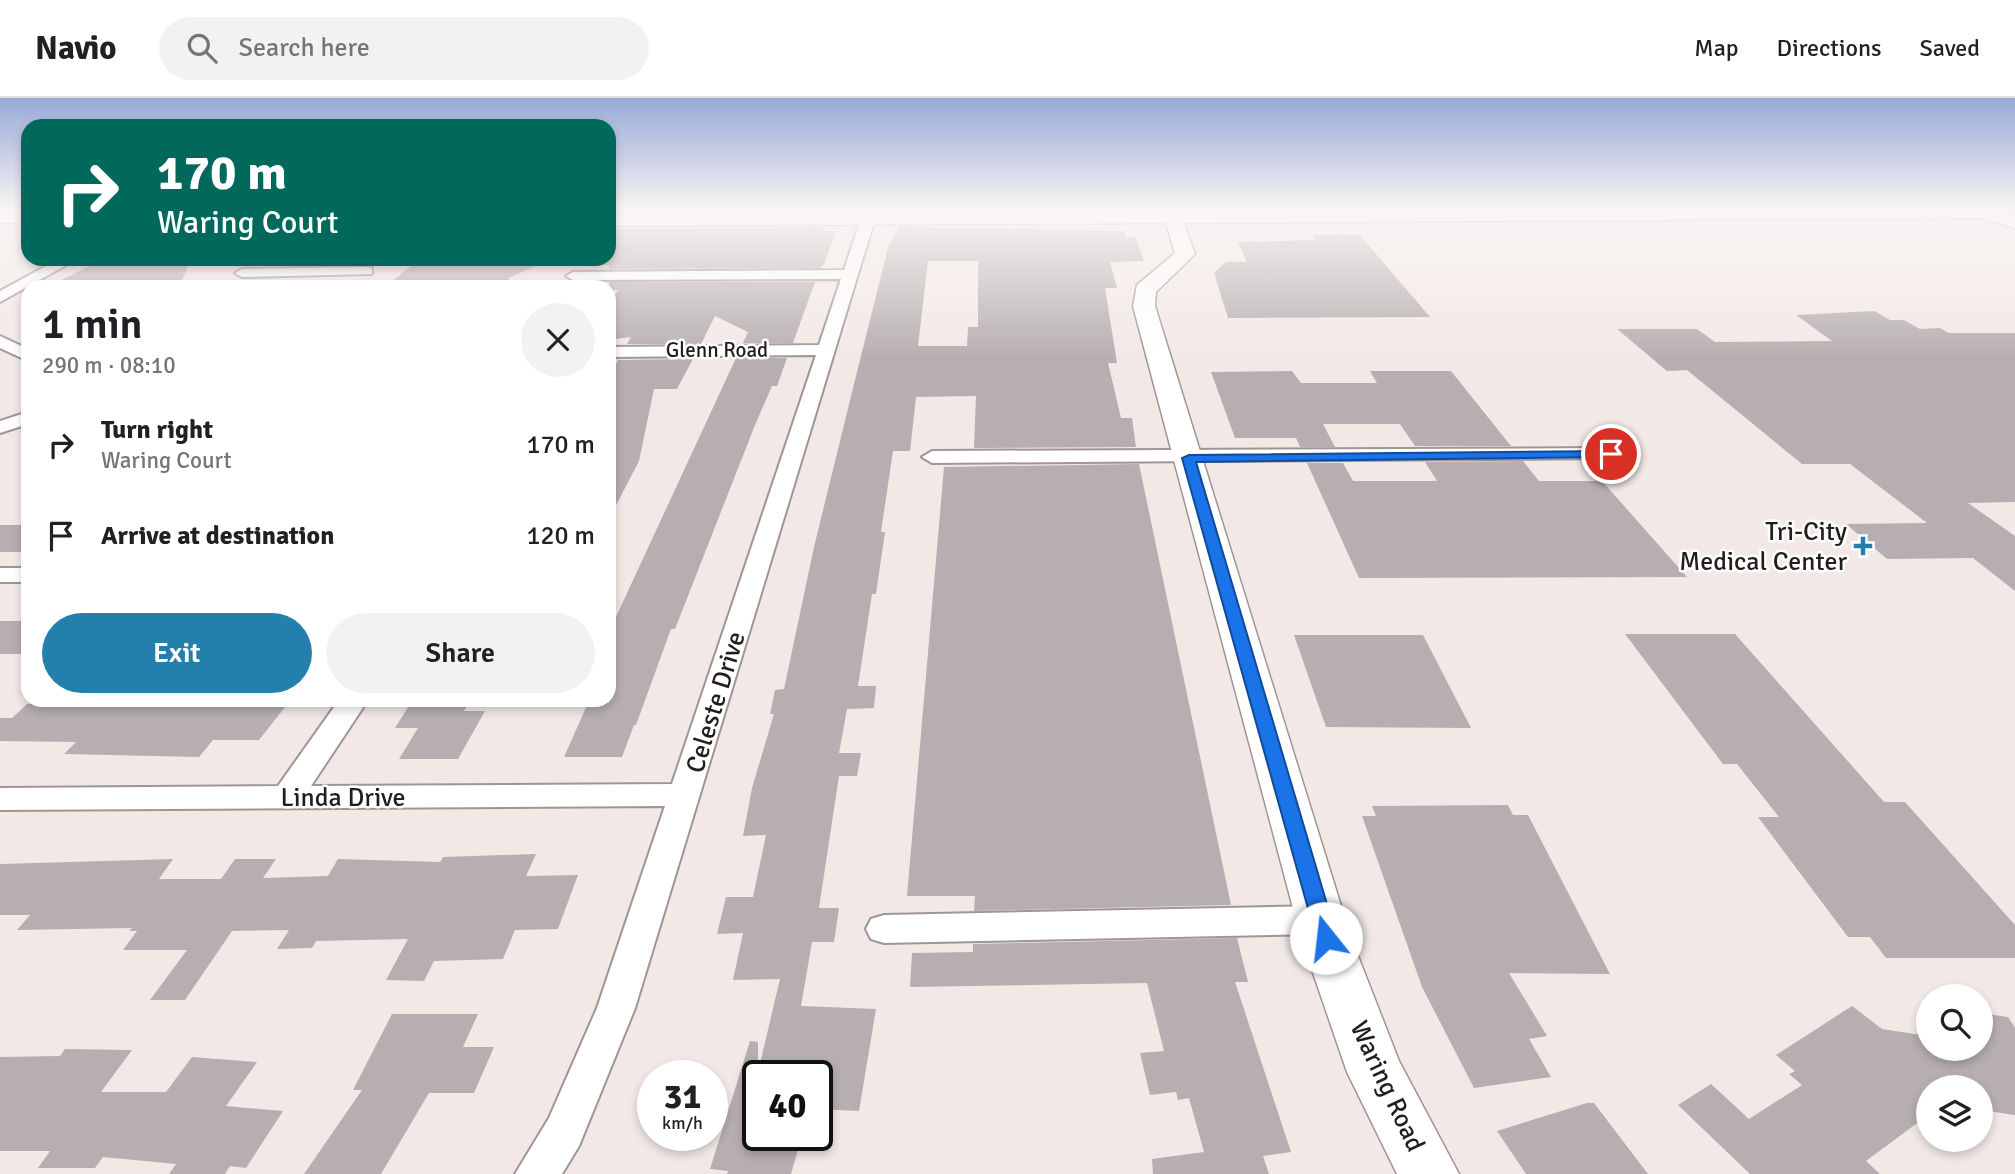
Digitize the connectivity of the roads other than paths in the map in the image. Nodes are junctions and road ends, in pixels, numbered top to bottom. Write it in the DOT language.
graph roads {
  1 [pos="855,259"];
  2 [pos="1179,259"];
  3 [pos="57,266"];
  4 [pos="372,268"];
  5 [pos="242,273"];
  6 [pos="851,274"];
  7 [pos="573,276"];
  8 [pos="31,280"];
  9 [pos="356,280"];
  10 [pos="21,286"];
  11 [pos="0,297"];
  12 [pos="0,341"];
  13 [pos="825,351"];
  14 [pos="21,352"];
  15 [pos="616,352"];
  16 [pos="21,420"];
  17 [pos="0,427"];
  18 [pos="1611,454"];
  19 [pos="932,457"];
  20 [pos="1189,458"];
  21 [pos="0,575"];
  22 [pos="21,575"];
  23 [pos="349,707"];
  24 [pos="686,795"];
  25 [pos="288,797"];
  26 [pos="0,799"];
  27 [pos="1321,920"];
  28 [pos="884,929"];
  29 [pos="537,1174"];
  30 [pos="1429,1174"];
  1 -- 6 [label="street, Celeste Drive"];
  2 -- 20 [label="street, Waring Road"];
  3 -- 8 [label="street"];
  4 -- 5 [label="street"];
  4 -- 9 [label="street"];
  6 -- 7 [label="street"];
  6 -- 13 [label="street, Celeste Drive"];
  10 -- 11 [label="street"];
  12 -- 14 [label="street"];
  13 -- 15 [label="street, Glenn Road"];
  13 -- 24 [label="street, Celeste Drive"];
  16 -- 17 [label="street"];
  18 -- 20 [label="street"];
  19 -- 20 [label="street"];
  20 -- 27 [label="street, Waring Road"];
  21 -- 22 [label="street"];
  23 -- 25 [label="street"];
  24 -- 25 [label="street, Linda Drive"];
  24 -- 29 [label="street, Celeste Drive"];
  25 -- 26 [label="street, Linda Drive"];
  27 -- 28 [label="street"];
  27 -- 30 [label="street, Waring Road"];
}
